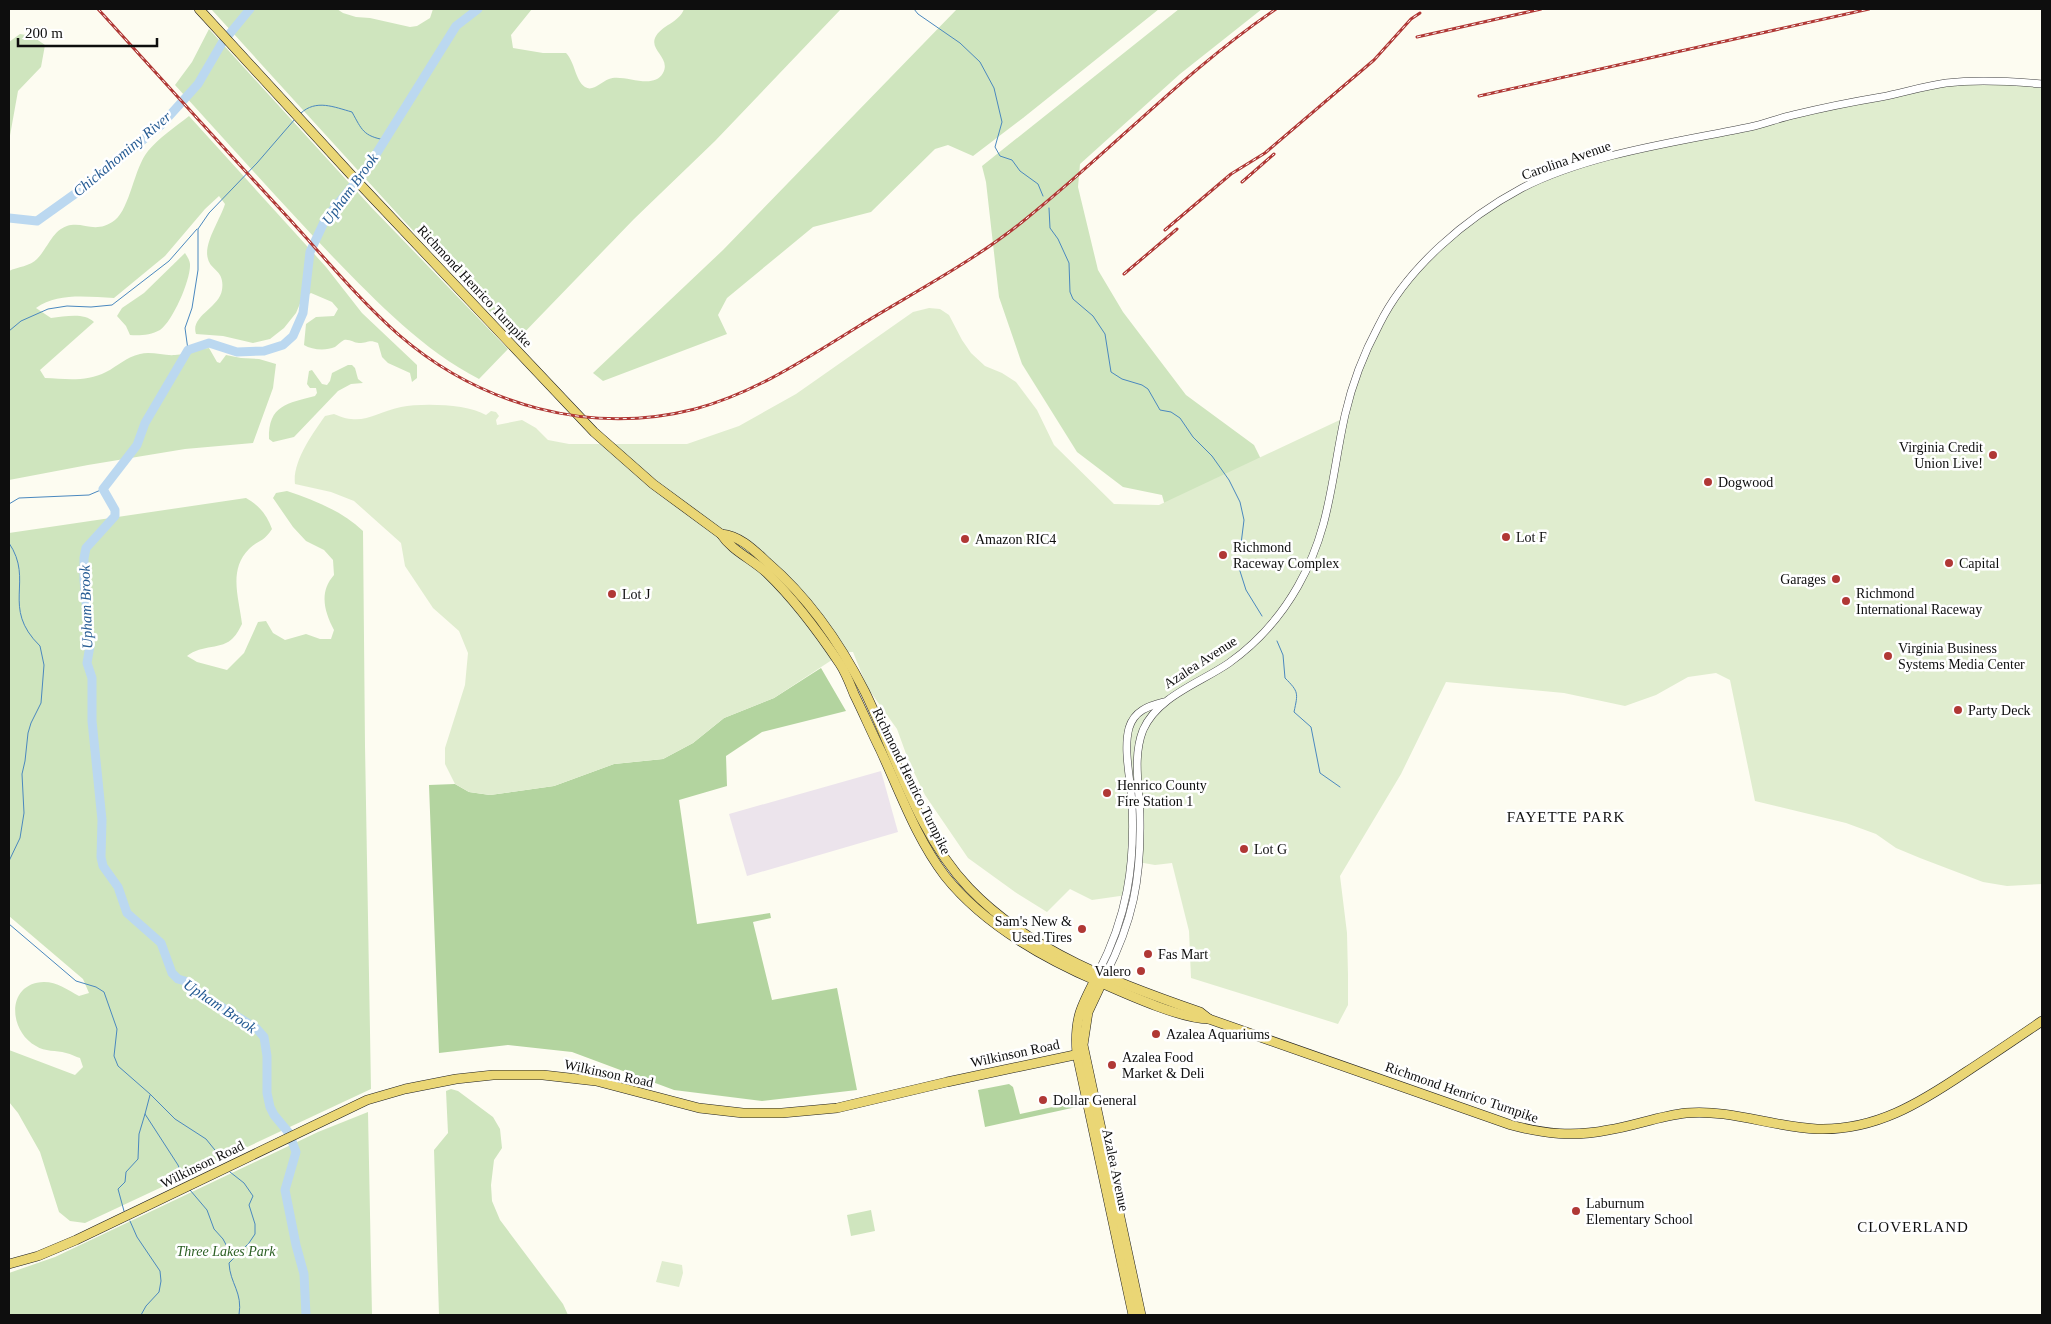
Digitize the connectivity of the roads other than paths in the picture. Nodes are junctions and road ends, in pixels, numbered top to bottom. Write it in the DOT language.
graph roads {
  1 [pos="198,9"];
  2 [pos="2042,84"];
  3 [pos="1271,624"];
  4 [pos="1164,702"];
  5 [pos="1100,978"];
  6 [pos="2042,1021"];
  7 [pos="1081,1054"];
  8 [pos="9,1264"];
  9 [pos="1133,1315"];
  10 [pos="1141,1315"];
  1 -- 5 [label="main road, Richmond Henrico Turnpike"];
  2 -- 3 [label="street, Carolina Avenue"];
  3 -- 4 [label="street, Azalea Avenue"];
  4 -- 5 [label="street, Azalea Avenue"];
  4 -- 5 [label="street, Azalea Avenue"];
  5 -- 6 [label="main road, Richmond Henrico Turnpike"];
  5 -- 7 [label="main road, Azalea Avenue"];
  7 -- 8 [label="main road, Wilkinson Road"];
  7 -- 9 [label="main road, Azalea Avenue"];
  7 -- 10 [label="main road, Azalea Avenue"];
}
